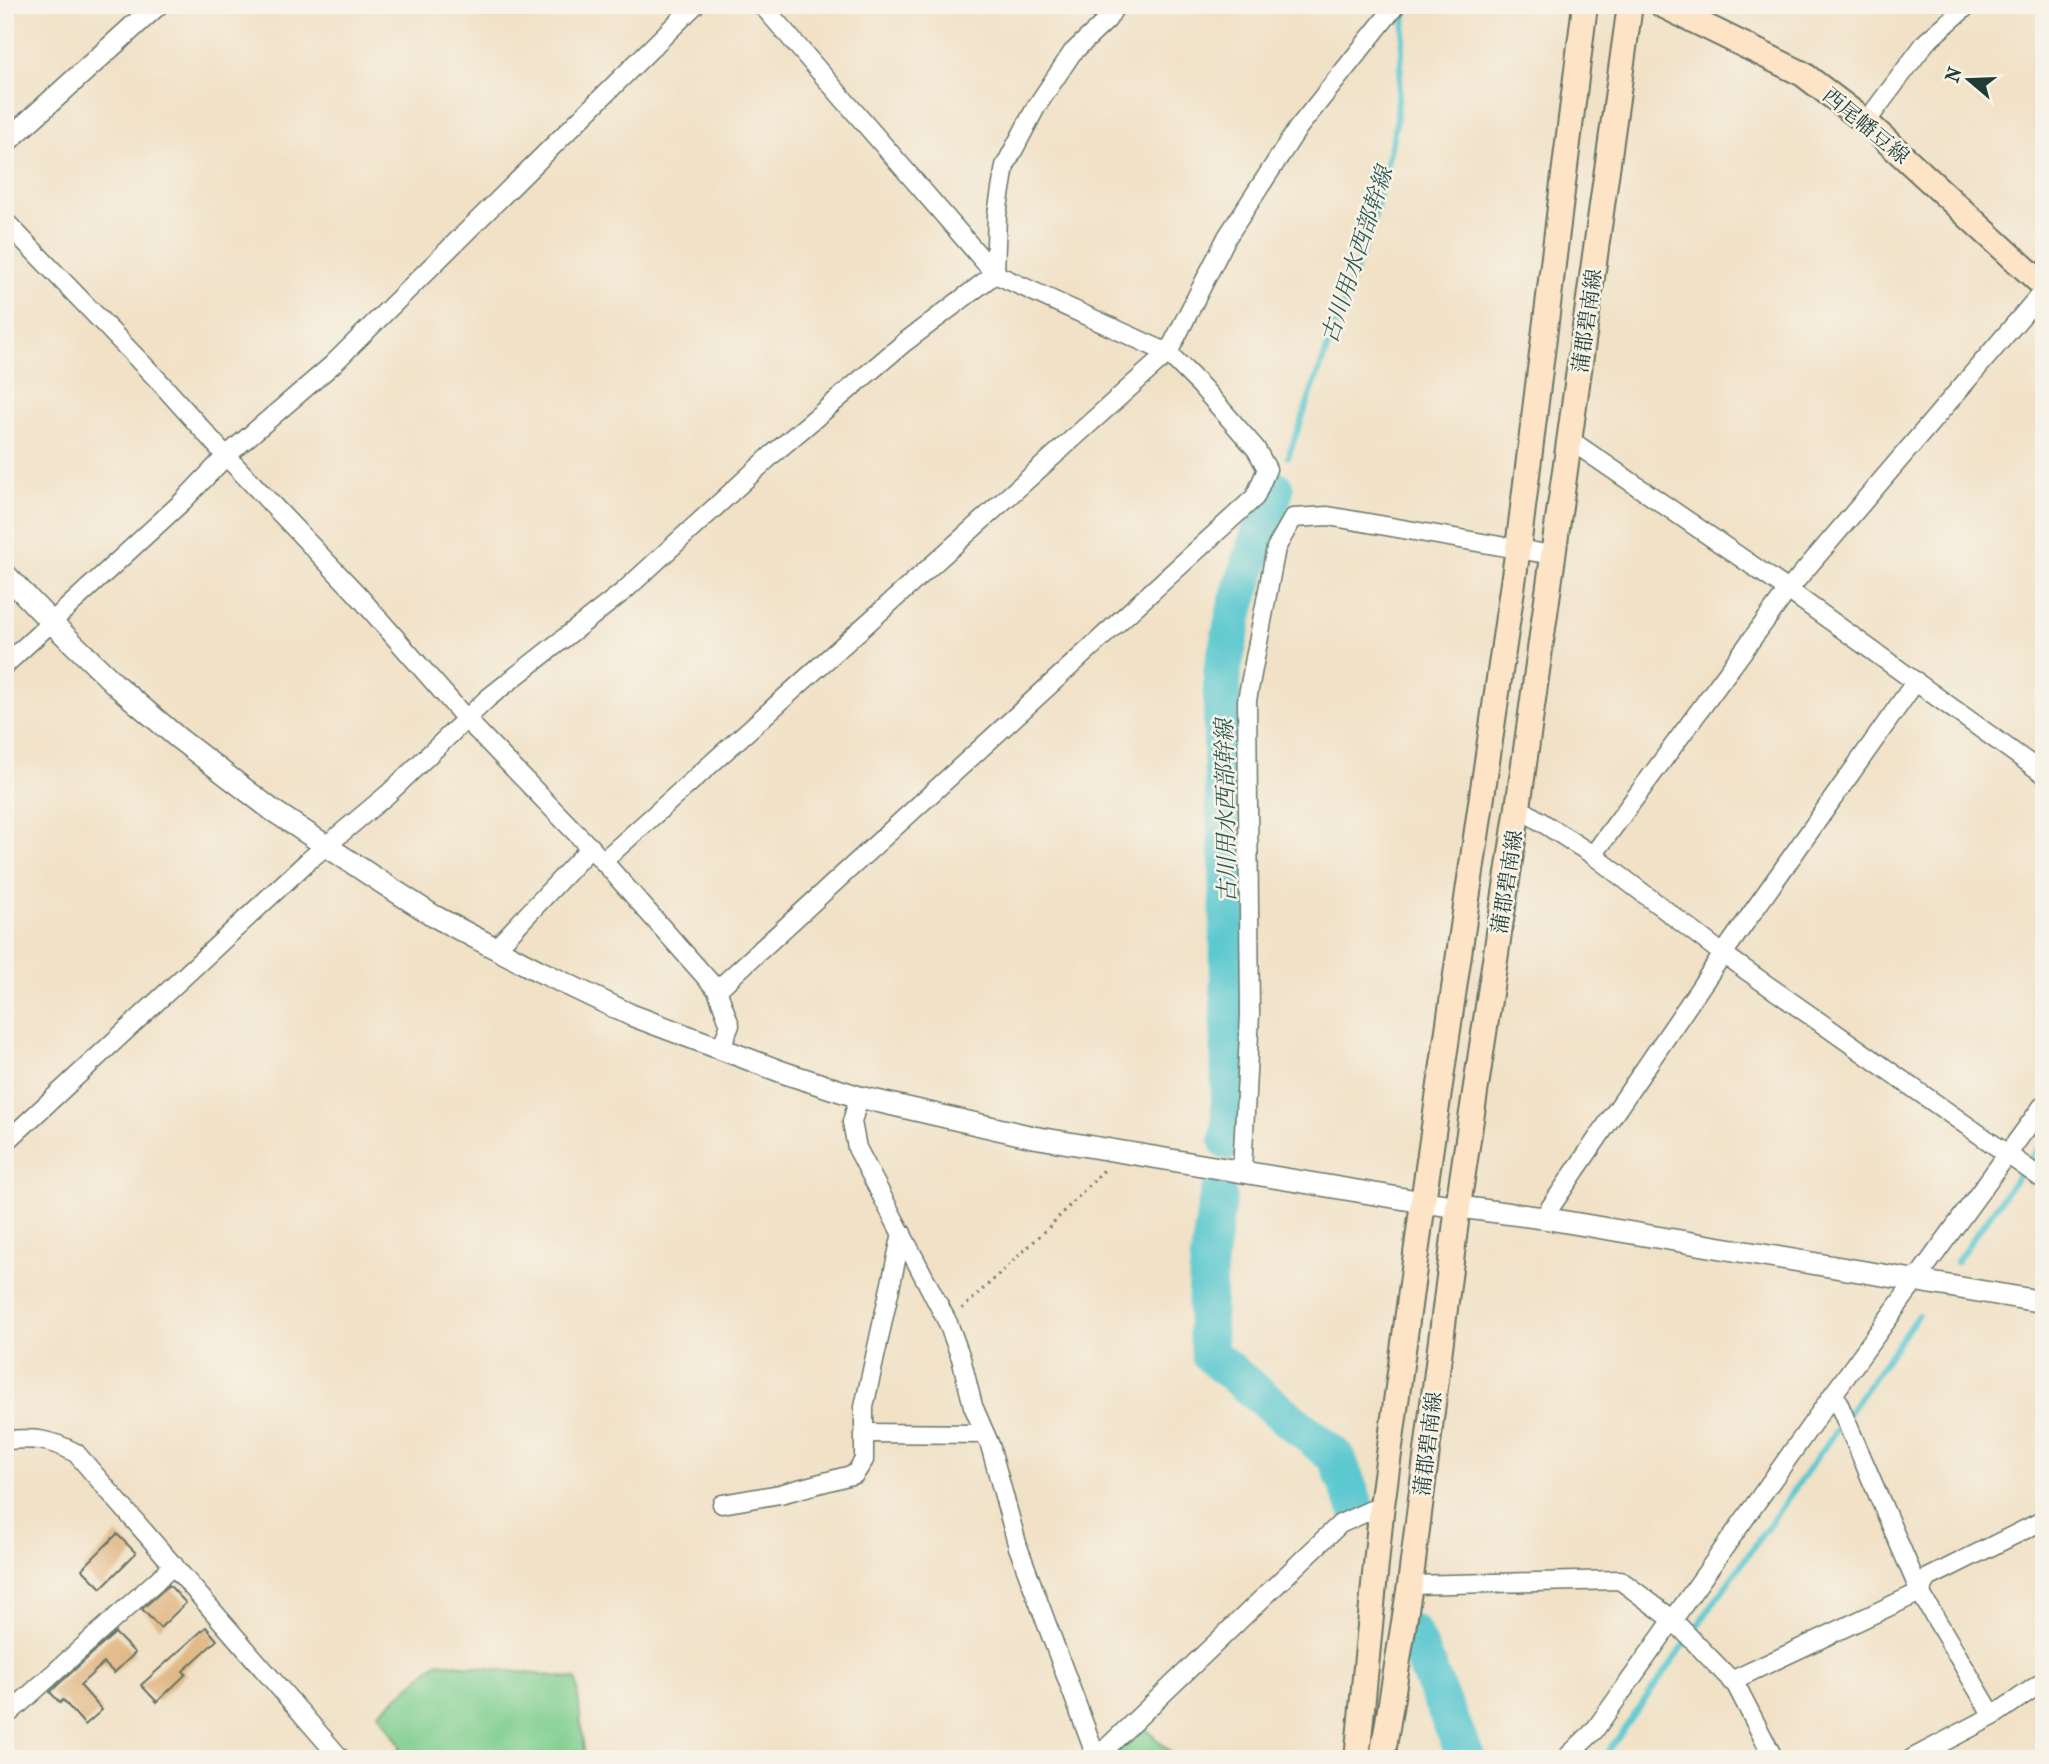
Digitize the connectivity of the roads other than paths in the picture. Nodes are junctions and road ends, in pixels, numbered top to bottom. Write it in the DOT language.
graph roads {
  1 [pos="158,5"];
  2 [pos="695,5"];
  3 [pos="762,5"];
  4 [pos="1116,5"];
  5 [pos="1396,5"];
  6 [pos="1585,5"];
  7 [pos="1630,5"];
  8 [pos="1968,5"];
  9 [pos="1667,7"];
  10 [pos="1866,122"];
  11 [pos="5,143"];
  12 [pos="5,221"];
  13 [pos="995,274"];
  14 [pos="2044,288"];
  15 [pos="1168,353"];
  16 [pos="1570,440"];
  17 [pos="226,456"];
  18 [pos="1518,548"];
  19 [pos="1552,555"];
  20 [pos="5,574"];
  21 [pos="1788,590"];
  22 [pos="51,622"];
  23 [pos="5,665"];
  24 [pos="1916,681"];
  25 [pos="467,720"];
  26 [pos="2044,774"];
  27 [pos="1518,807"];
  28 [pos="328,846"];
  29 [pos="597,854"];
  30 [pos="1593,855"];
  31 [pos="496,948"];
  32 [pos="1723,954"];
  33 [pos="717,989"];
  34 [pos="721,1048"];
  35 [pos="859,1097"];
  36 [pos="2044,1104"];
  37 [pos="5,1143"];
  38 [pos="2024,1166"];
  39 [pos="1242,1171"];
  40 [pos="1423,1202"];
  41 [pos="1458,1206"];
  42 [pos="1543,1217"];
  43 [pos="902,1233"];
  44 [pos="1916,1281"];
  45 [pos="2044,1302"];
  46 [pos="1836,1398"];
  47 [pos="864,1433"];
  48 [pos="985,1434"];
  49 [pos="5,1440"];
  50 [pos="722,1504"];
  51 [pos="1381,1513"];
  52 [pos="2044,1520"];
  53 [pos="174,1565"];
  54 [pos="1410,1585"];
  55 [pos="1920,1592"];
  56 [pos="1676,1623"];
  57 [pos="1731,1681"];
  58 [pos="2044,1681"];
  59 [pos="1993,1716"];
  60 [pos="5,1717"];
  61 [pos="1920,1757"];
  62 [pos="1096,1758"];
  63 [pos="341,1759"];
  64 [pos="1357,1759"];
  65 [pos="1382,1759"];
  66 [pos="1565,1759"];
  67 [pos="1774,1759"];
  1 -- 11 [label="street"];
  2 -- 17 [label="street"];
  3 -- 13 [label="street"];
  4 -- 13 [label="street"];
  5 -- 15 [label="street"];
  6 -- 18 [label="main road, 蒲郡碧南線"];
  7 -- 16 [label="main road, 蒲郡碧南線"];
  8 -- 10 [label="street"];
  9 -- 10 [label="main road, 西尾幡豆線"];
  10 -- 14 [label="main road, 西尾幡豆線"];
  12 -- 17 [label="street"];
  13 -- 15 [label="street"];
  13 -- 25 [label="street"];
  14 -- 21 [label="street"];
  15 -- 29 [label="street"];
  15 -- 33 [label="street"];
  16 -- 19 [label="main road, 蒲郡碧南線"];
  16 -- 21 [label="street"];
  17 -- 22 [label="street"];
  17 -- 25 [label="street"];
  18 -- 19 [label="street"];
  18 -- 39 [label="street"];
  18 -- 40 [label="main road, 蒲郡碧南線"];
  19 -- 27 [label="main road, 蒲郡碧南線"];
  20 -- 22 [label="street"];
  21 -- 24 [label="street"];
  21 -- 30 [label="street"];
  22 -- 23 [label="street"];
  22 -- 28 [label="street"];
  24 -- 26 [label="street"];
  24 -- 32 [label="street"];
  25 -- 28 [label="street"];
  25 -- 29 [label="street"];
  27 -- 30 [label="street"];
  27 -- 41 [label="main road, 蒲郡碧南線"];
  28 -- 31 [label="street"];
  28 -- 37 [label="street"];
  29 -- 31 [label="street"];
  29 -- 33 [label="street"];
  30 -- 32 [label="street"];
  31 -- 34 [label="street"];
  32 -- 38 [label="street"];
  32 -- 42 [label="street"];
  33 -- 34 [label="street"];
  34 -- 35 [label="street"];
  35 -- 39 [label="street"];
  35 -- 43 [label="street"];
  36 -- 38 [label="street"];
  38 -- 44 [label="street"];
  39 -- 40 [label="street"];
  40 -- 41 [label="street"];
  40 -- 51 [label="main road, 蒲郡碧南線"];
  41 -- 42 [label="street"];
  41 -- 54 [label="main road, 蒲郡碧南線"];
  42 -- 44 [label="street"];
  43 -- 47 [label="street"];
  43 -- 48 [label="street"];
  44 -- 45 [label="street"];
  44 -- 46 [label="street"];
  46 -- 55 [label="street"];
  46 -- 56 [label="street"];
  47 -- 48 [label="street"];
  47 -- 50 [label="street"];
  48 -- 62 [label="street"];
  49 -- 53 [label="street"];
  51 -- 62 [label="street"];
  51 -- 64 [label="main road, 蒲郡碧南線"];
  52 -- 55 [label="street"];
  53 -- 60 [label="street"];
  53 -- 63 [label="street"];
  54 -- 56 [label="street"];
  54 -- 65 [label="main road, 蒲郡碧南線"];
  55 -- 57 [label="street"];
  55 -- 59 [label="street"];
  56 -- 57 [label="street"];
  56 -- 66 [label="street"];
  57 -- 67 [label="street"];
  58 -- 59 [label="street"];
  59 -- 61 [label="street"];
}
